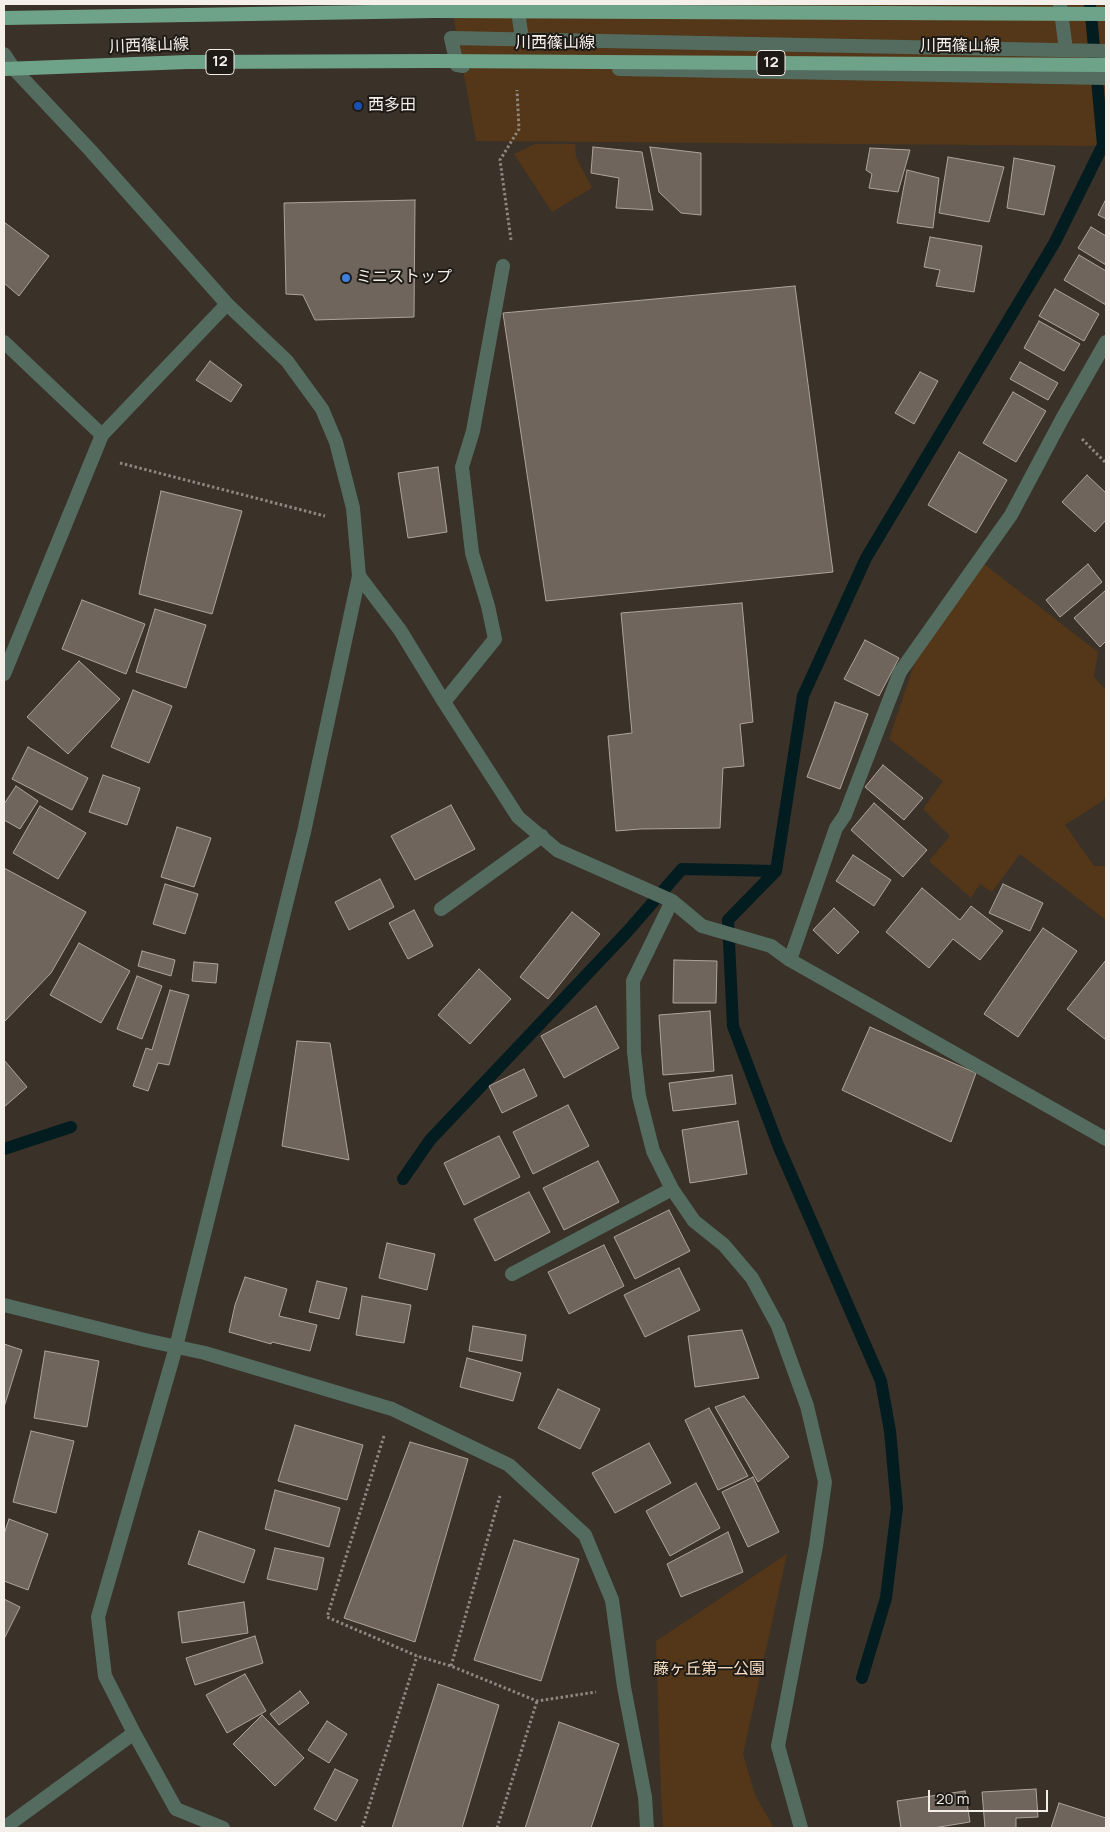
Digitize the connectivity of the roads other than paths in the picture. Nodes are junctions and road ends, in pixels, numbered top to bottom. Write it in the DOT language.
graph roads {
  1 [pos="517,4"];
  2 [pos="1060,4"];
  3 [pos="1106,14"];
  4 [pos="4,18"];
  5 [pos="522,39"];
  6 [pos="1066,50"];
  7 [pos="1106,51"];
  8 [pos="4,54"];
  9 [pos="1106,65"];
  10 [pos="9,69"];
  11 [pos="1106,78"];
  12 [pos="503,266"];
  13 [pos="227,304"];
  14 [pos="4,342"];
  15 [pos="1106,342"];
  16 [pos="102,435"];
  17 [pos="359,576"];
  18 [pos="4,674"];
  19 [pos="444,702"];
  20 [pos="542,836"];
  21 [pos="672,901"];
  22 [pos="441,908"];
  23 [pos="790,960"];
  24 [pos="1106,1139"];
  25 [pos="672,1189"];
  26 [pos="512,1274"];
  27 [pos="4,1305"];
  28 [pos="176,1347"];
  29 [pos="134,1733"];
  30 [pos="4,1828"];
  31 [pos="223,1828"];
  32 [pos="647,1828"];
  33 [pos="801,1828"];
  1 -- 5 [label="street"];
  2 -- 6 [label="street"];
  3 -- 4 [label="main road, 川西篠山線, bridge"];
  5 -- 6 [label="street"];
  5 -- 11 [label="street"];
  6 -- 7 [label="street"];
  8 -- 10 [label="street"];
  9 -- 10 [label="main road, 川西篠山線 / 12, bridge"];
  10 -- 13 [label="street"];
  12 -- 19 [label="street"];
  13 -- 16 [label="street"];
  13 -- 17 [label="street"];
  14 -- 16 [label="street"];
  15 -- 23 [label="street"];
  16 -- 18 [label="street"];
  17 -- 19 [label="street"];
  17 -- 28 [label="street"];
  19 -- 20 [label="street"];
  20 -- 21 [label="street"];
  20 -- 22 [label="street"];
  21 -- 23 [label="street"];
  21 -- 25 [label="street"];
  23 -- 24 [label="street"];
  25 -- 26 [label="street"];
  25 -- 33 [label="street"];
  27 -- 28 [label="street"];
  28 -- 29 [label="street"];
  28 -- 32 [label="street"];
  29 -- 30 [label="street"];
  29 -- 31 [label="street"];
}
